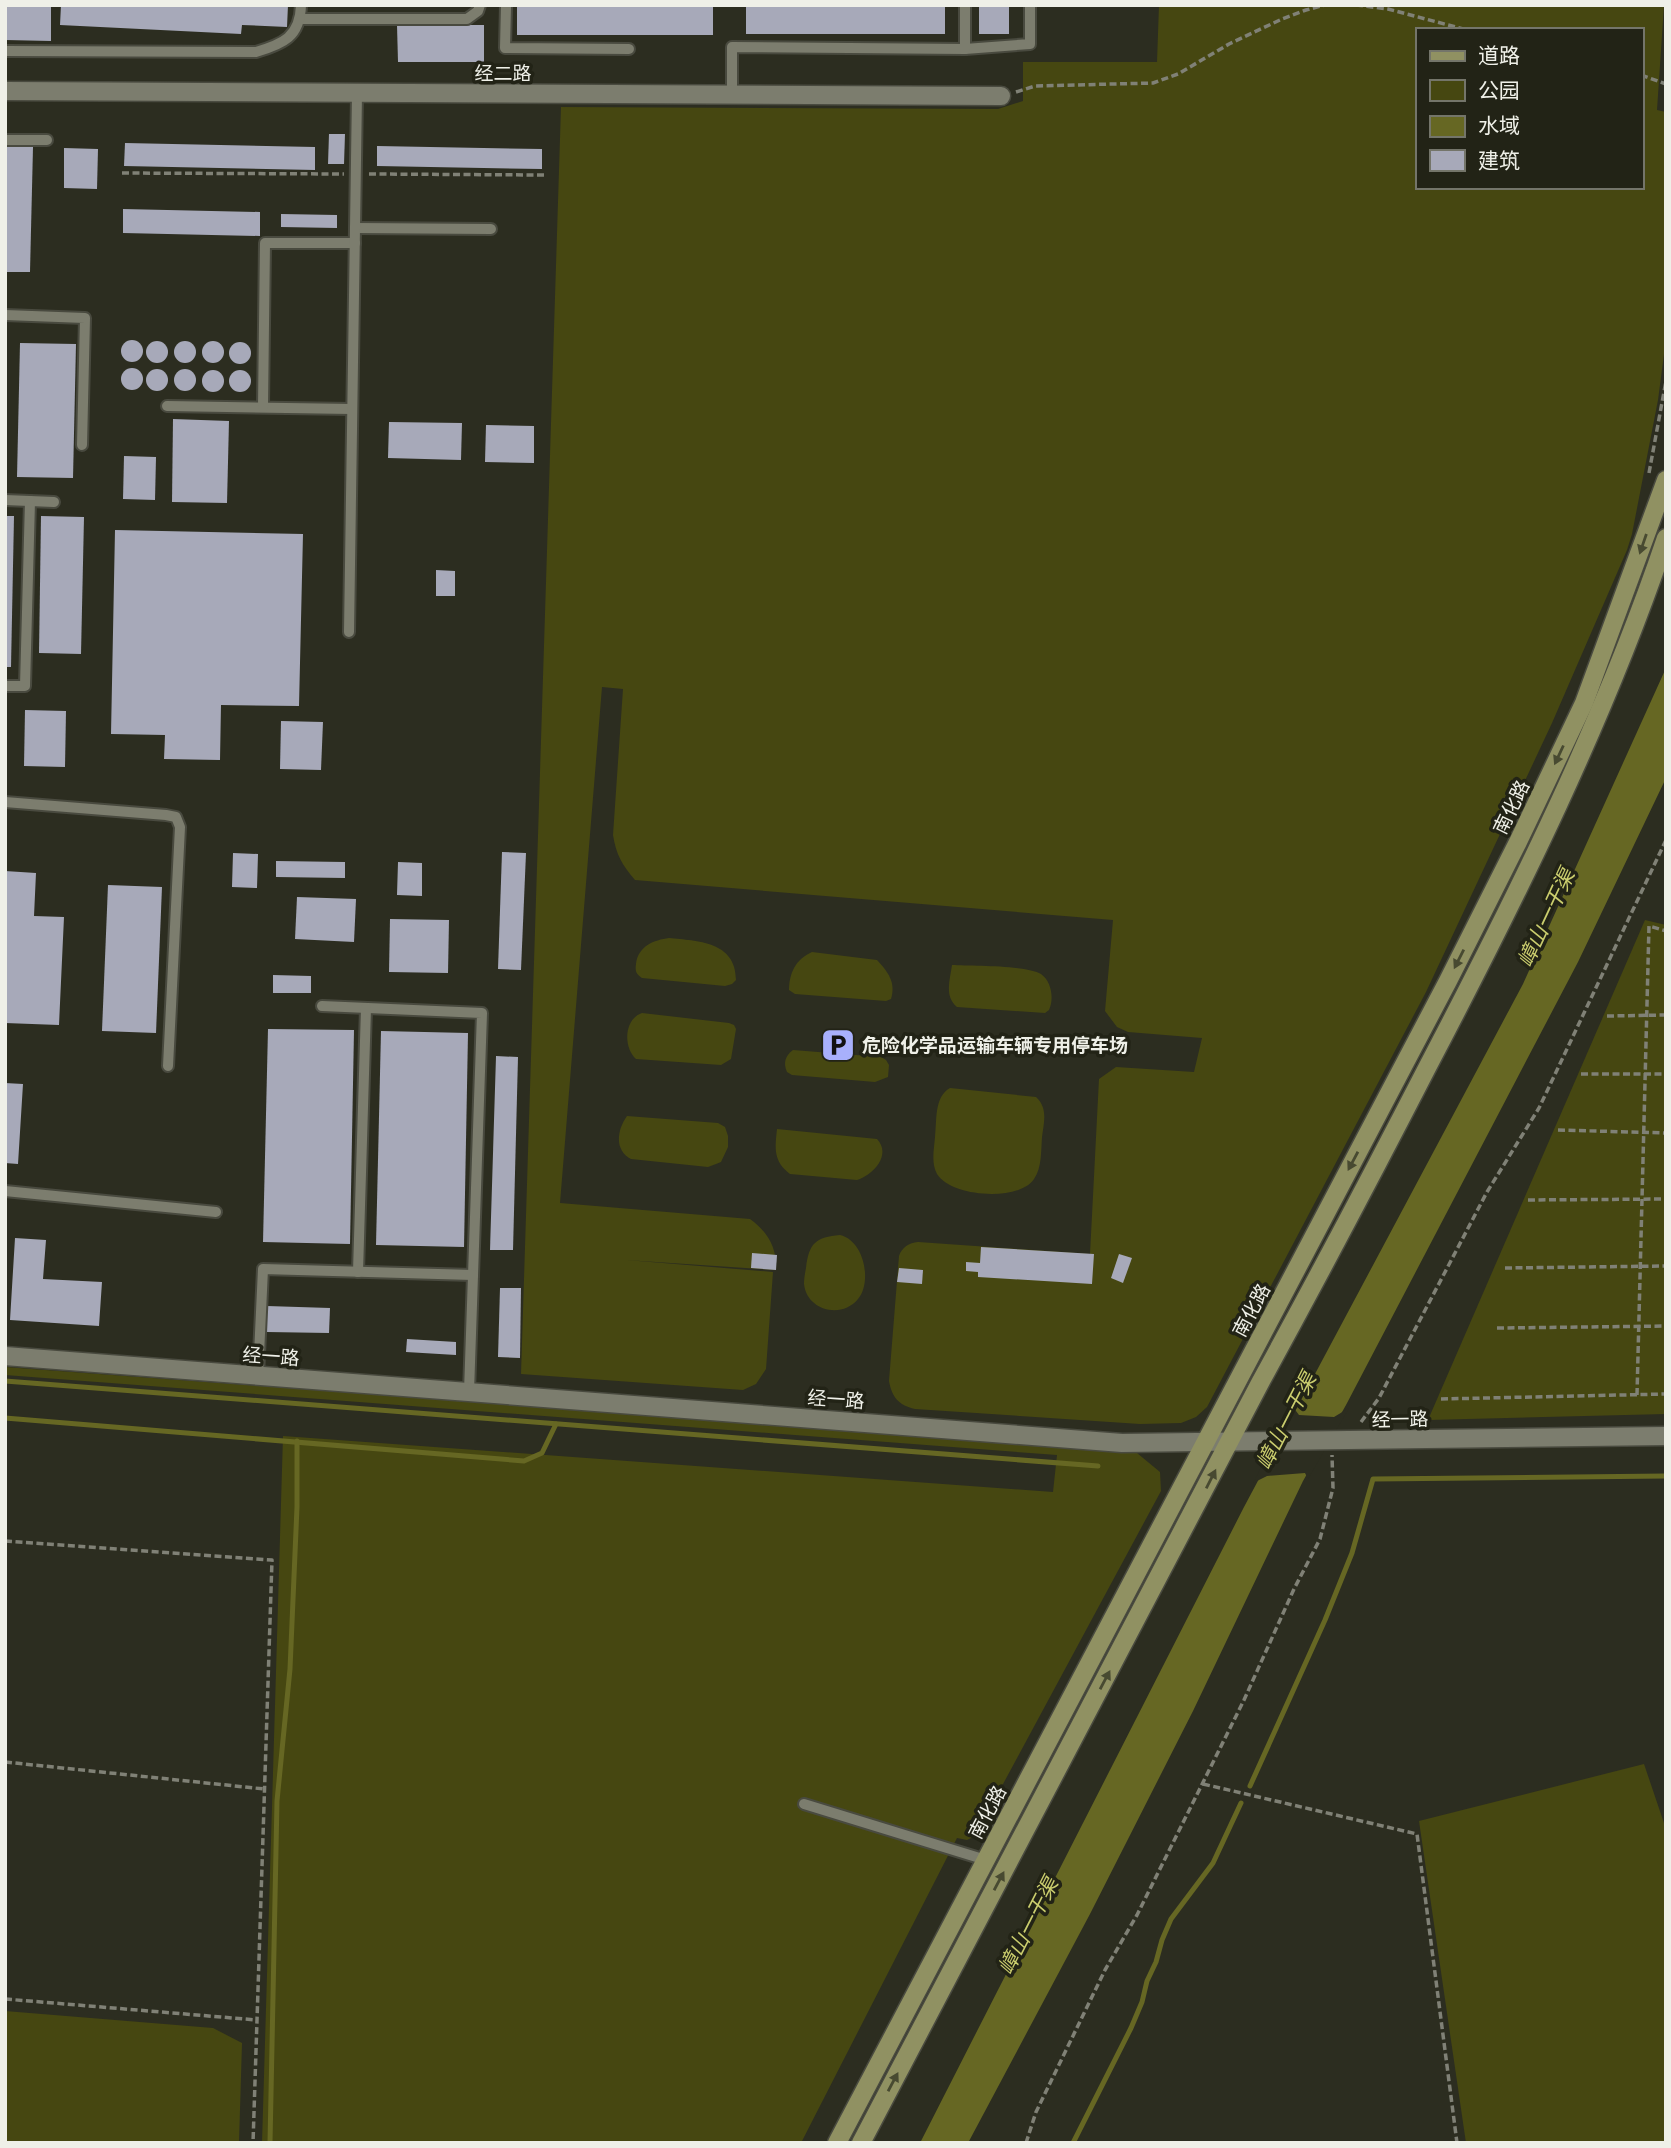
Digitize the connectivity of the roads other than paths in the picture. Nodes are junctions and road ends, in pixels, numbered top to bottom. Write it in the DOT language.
graph roads {
  1 [pos="301,5"];
  2 [pos="480,5"];
  3 [pos="506,5"];
  4 [pos="965,5"];
  5 [pos="1030,5"];
  6 [pos="300,19"];
  7 [pos="629,49"];
  8 [pos="965,49"];
  9 [pos="5,51"];
  10 [pos="5,91"];
  11 [pos="357,93"];
  12 [pos="732,95"];
  13 [pos="1001,96"];
  14 [pos="5,139"];
  15 [pos="47,140"];
  16 [pos="355,228"];
  17 [pos="491,229"];
  18 [pos="355,243"];
  19 [pos="5,315"];
  20 [pos="167,406"];
  21 [pos="263,407"];
  22 [pos="352,409"];
  23 [pos="82,445"];
  24 [pos="1657,478"];
  25 [pos="5,500"];
  26 [pos="30,501"];
  27 [pos="54,502"];
  28 [pos="1666,538"];
  29 [pos="349,632"];
  30 [pos="5,686"];
  31 [pos="5,802"];
  32 [pos="322,1006"];
  33 [pos="366,1007"];
  34 [pos="168,1066"];
  35 [pos="5,1192"];
  36 [pos="216,1212"];
  37 [pos="358,1272"];
  38 [pos="473,1275"];
  39 [pos="5,1356"];
  40 [pos="258,1376"];
  41 [pos="469,1392"];
  42 [pos="1666,1436"];
  43 [pos="1206,1442"];
  44 [pos="1230,1442"];
  45 [pos="804,1804"];
  46 [pos="986,1860"];
  47 [pos="837,2143"];
  48 [pos="861,2143"];
  1 -- 6 [label="lane"];
  2 -- 6 [label="lane"];
  3 -- 7 [label="lane"];
  4 -- 8 [label="lane"];
  5 -- 8 [label="lane"];
  6 -- 9 [label="lane"];
  8 -- 12 [label="lane"];
  10 -- 11 [label="street, 经二路"];
  11 -- 12 [label="street, 经二路"];
  11 -- 16 [label="lane"];
  12 -- 13 [label="street, 经二路"];
  14 -- 15 [label="lane"];
  16 -- 17 [label="lane"];
  16 -- 18 [label="lane"];
  18 -- 21 [label="lane"];
  18 -- 22 [label="lane"];
  19 -- 23 [label="lane"];
  20 -- 21 [label="lane"];
  21 -- 22 [label="lane"];
  22 -- 29 [label="lane"];
  24 -- 43 [label="main road, 南化路, one-way"];
  25 -- 26 [label="lane"];
  26 -- 27 [label="lane"];
  26 -- 30 [label="lane"];
  28 -- 44 [label="main road"];
  31 -- 34 [label="lane"];
  32 -- 33 [label="lane"];
  33 -- 37 [label="lane"];
  33 -- 38 [label="lane"];
  35 -- 36 [label="lane"];
  37 -- 38 [label="lane"];
  37 -- 40 [label="lane"];
  38 -- 41 [label="lane"];
  39 -- 40 [label="street, 经一路"];
  40 -- 41 [label="street, 经一路"];
  41 -- 43 [label="street, 经一路"];
  42 -- 44 [label="street, 经一路"];
  43 -- 44 [label="street, 经一路"];
  43 -- 46 [label="main road, 南化路"];
  48 -- 44 [label="main road, one-way"];
  45 -- 46 [label="lane"];
  46 -- 47 [label="main road, 南化路"];
}
